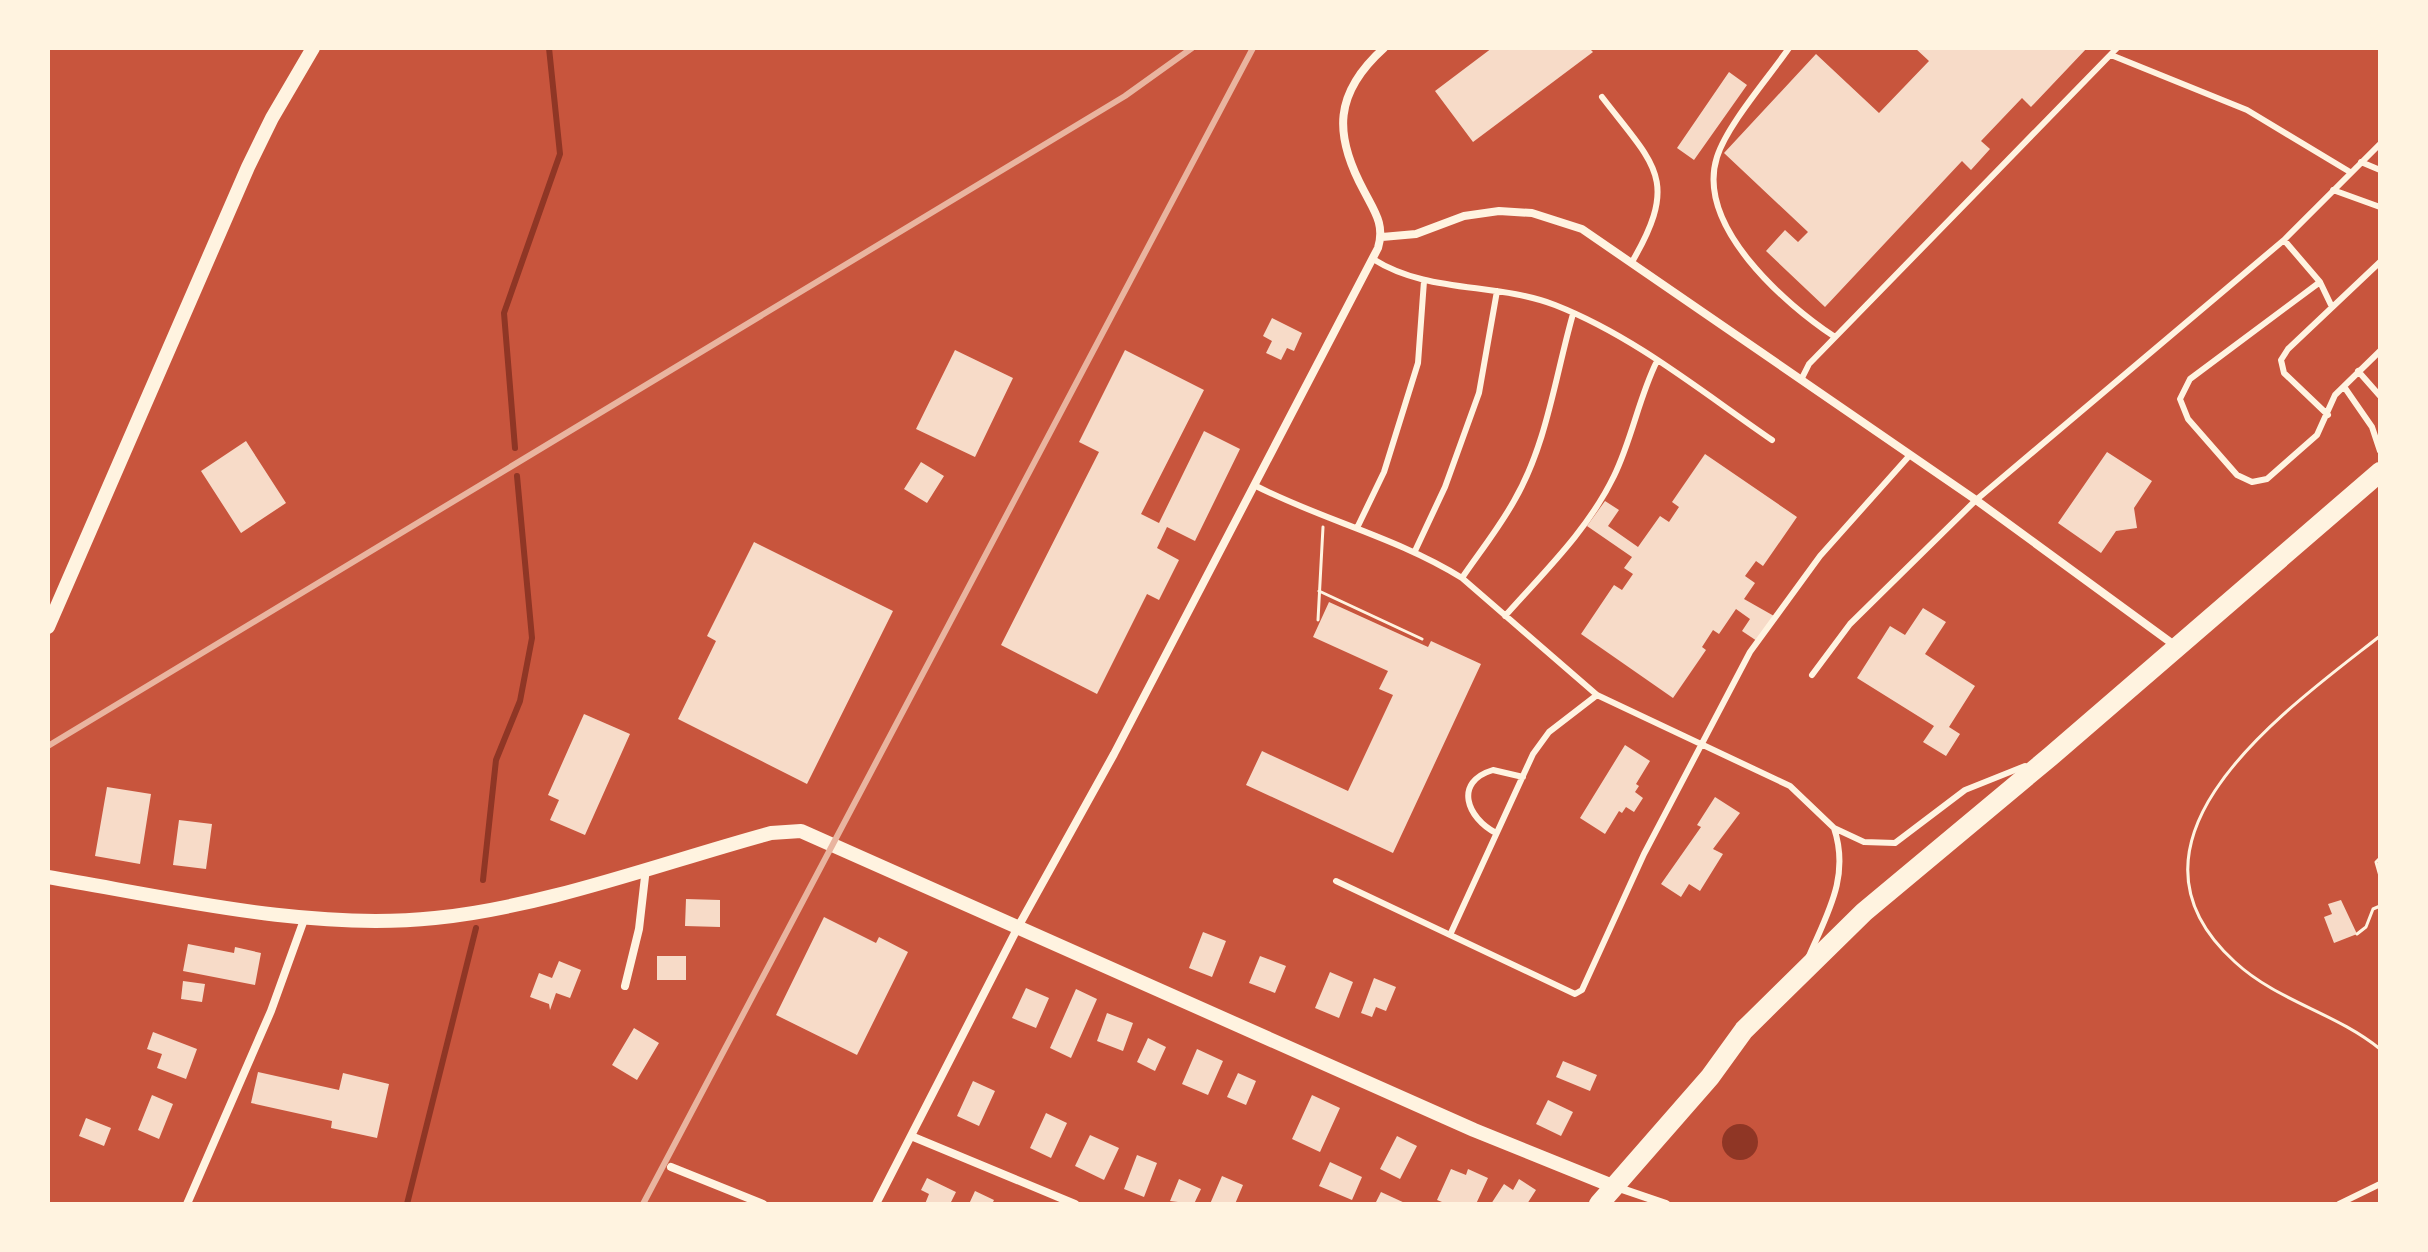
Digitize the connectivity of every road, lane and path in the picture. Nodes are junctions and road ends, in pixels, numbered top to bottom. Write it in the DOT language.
graph roads {
  1 [pos="313,48"];
  2 [pos="1384,48"];
  3 [pos="1789,48"];
  4 [pos="2117,48"];
  5 [pos="2111,55"];
  6 [pos="1602,97"];
  7 [pos="2380,144"];
  8 [pos="2361,162"];
  9 [pos="2380,170"];
  10 [pos="2350,172"];
  11 [pos="2333,190"];
  12 [pos="2380,207"];
  13 [pos="1382,237"];
  14 [pos="2284,240"];
  15 [pos="1373,259"];
  16 [pos="1632,262"];
  17 [pos="2379,263"];
  18 [pos="1424,281"];
  19 [pos="2320,282"];
  20 [pos="1497,291"];
  21 [pos="2332,307"];
  22 [pos="1573,314"];
  23 [pos="1835,337"];
  24 [pos="2380,351"];
  25 [pos="1657,361"];
  26 [pos="2358,371"];
  27 [pos="1801,380"];
  28 [pos="2345,388"];
  29 [pos="2380,396"];
  30 [pos="2328,415"];
  31 [pos="1772,440"];
  32 [pos="2380,451"];
  33 [pos="1910,455"];
  34 [pos="2380,472"];
  35 [pos="1254,485"];
  36 [pos="1976,500"];
  37 [pos="1324,516"];
  38 [pos="1357,528"];
  39 [pos="1415,551"];
  40 [pos="1462,578"];
  41 [pos="1319,591"];
  42 [pos="1505,616"];
  43 [pos="1318,620"];
  44 [pos="48,627"];
  45 [pos="2380,636"];
  46 [pos="1422,639"];
  47 [pos="2178,648"];
  48 [pos="1812,675"];
  49 [pos="1597,695"];
  50 [pos="1700,744"];
  51 [pos="2051,756"];
  52 [pos="1523,777"];
  53 [pos="1834,828"];
  54 [pos="1496,833"];
  55 [pos="2380,858"];
  56 [pos="646,867"];
  57 [pos="2380,876"];
  58 [pos="48,877"];
  59 [pos="1336,881"];
  60 [pos="2380,906"];
  61 [pos="305,917"];
  62 [pos="1018,927"];
  63 [pos="2357,934"];
  64 [pos="1450,935"];
  65 [pos="1803,970"];
  66 [pos="625,986"];
  67 [pos="2380,1049"];
  68 [pos="911,1136"];
  69 [pos="671,1167"];
  70 [pos="2380,1184"];
  71 [pos="1615,1187"];
  72 [pos="187,1204"];
  73 [pos="763,1204"];
  74 [pos="876,1204"];
  75 [pos="1075,1204"];
  76 [pos="1599,1204"];
  77 [pos="1666,1204"];
  78 [pos="2339,1204"];
  1 -- 44 [label="street"];
  2 -- 13 [label="street"];
  3 -- 23 [label="lane"];
  4 -- 5 [label="lane"];
  5 -- 10 [label="lane"];
  5 -- 23 [label="lane"];
  6 -- 16 [label="lane"];
  7 -- 8 [label="lane"];
  8 -- 9 [label="lane"];
  8 -- 10 [label="lane"];
  10 -- 11 [label="lane"];
  11 -- 12 [label="lane"];
  11 -- 14 [label="lane"];
  13 -- 15 [label="street"];
  13 -- 16 [label="street"];
  14 -- 19 [label="lane"];
  14 -- 36 [label="lane"];
  15 -- 18 [label="lane"];
  15 -- 35 [label="street"];
  16 -- 27 [label="street"];
  17 -- 21 [label="lane"];
  18 -- 20 [label="lane"];
  18 -- 38 [label="lane"];
  19 -- 21 [label="lane"];
  19 -- 30 [label="lane"];
  20 -- 22 [label="lane"];
  20 -- 39 [label="lane"];
  21 -- 30 [label="lane"];
  22 -- 25 [label="lane"];
  22 -- 40 [label="lane"];
  23 -- 27 [label="lane"];
  24 -- 26 [label="lane"];
  25 -- 31 [label="lane"];
  25 -- 42 [label="lane"];
  26 -- 28 [label="lane"];
  26 -- 29 [label="lane"];
  27 -- 33 [label="street"];
  28 -- 30 [label="lane"];
  28 -- 32 [label="lane"];
  33 -- 36 [label="street"];
  33 -- 50 [label="lane"];
  34 -- 47 [label="main road"];
  35 -- 37 [label="lane"];
  35 -- 62 [label="street"];
  36 -- 47 [label="street"];
  36 -- 48 [label="lane"];
  37 -- 38 [label="lane"];
  37 -- 41 [label="path"];
  38 -- 39 [label="lane"];
  39 -- 40 [label="lane"];
  40 -- 42 [label="lane"];
  41 -- 43 [label="path"];
  41 -- 46 [label="path"];
  42 -- 49 [label="lane"];
  45 -- 67 [label="path"];
  47 -- 51 [label="main road"];
  49 -- 50 [label="lane"];
  49 -- 52 [label="lane"];
  50 -- 53 [label="lane"];
  50 -- 64 [label="lane"];
  51 -- 53 [label="lane"];
  51 -- 65 [label="main road"];
  52 -- 54 [label="lane"];
  52 -- 54 [label="lane"];
  53 -- 65 [label="lane"];
  54 -- 64 [label="lane"];
  55 -- 57 [label="path"];
  56 -- 61 [label="street"];
  56 -- 62 [label="street"];
  56 -- 66 [label="street"];
  58 -- 61 [label="street"];
  59 -- 64 [label="lane"];
  60 -- 63 [label="path"];
  61 -- 72 [label="street"];
  62 -- 68 [label="street"];
  62 -- 71 [label="street"];
  65 -- 71 [label="main road"];
  68 -- 74 [label="street"];
  68 -- 75 [label="street"];
  69 -- 73 [label="street"];
  70 -- 78 [label="lane"];
  71 -- 76 [label="main road"];
  71 -- 77 [label="street"];
}
